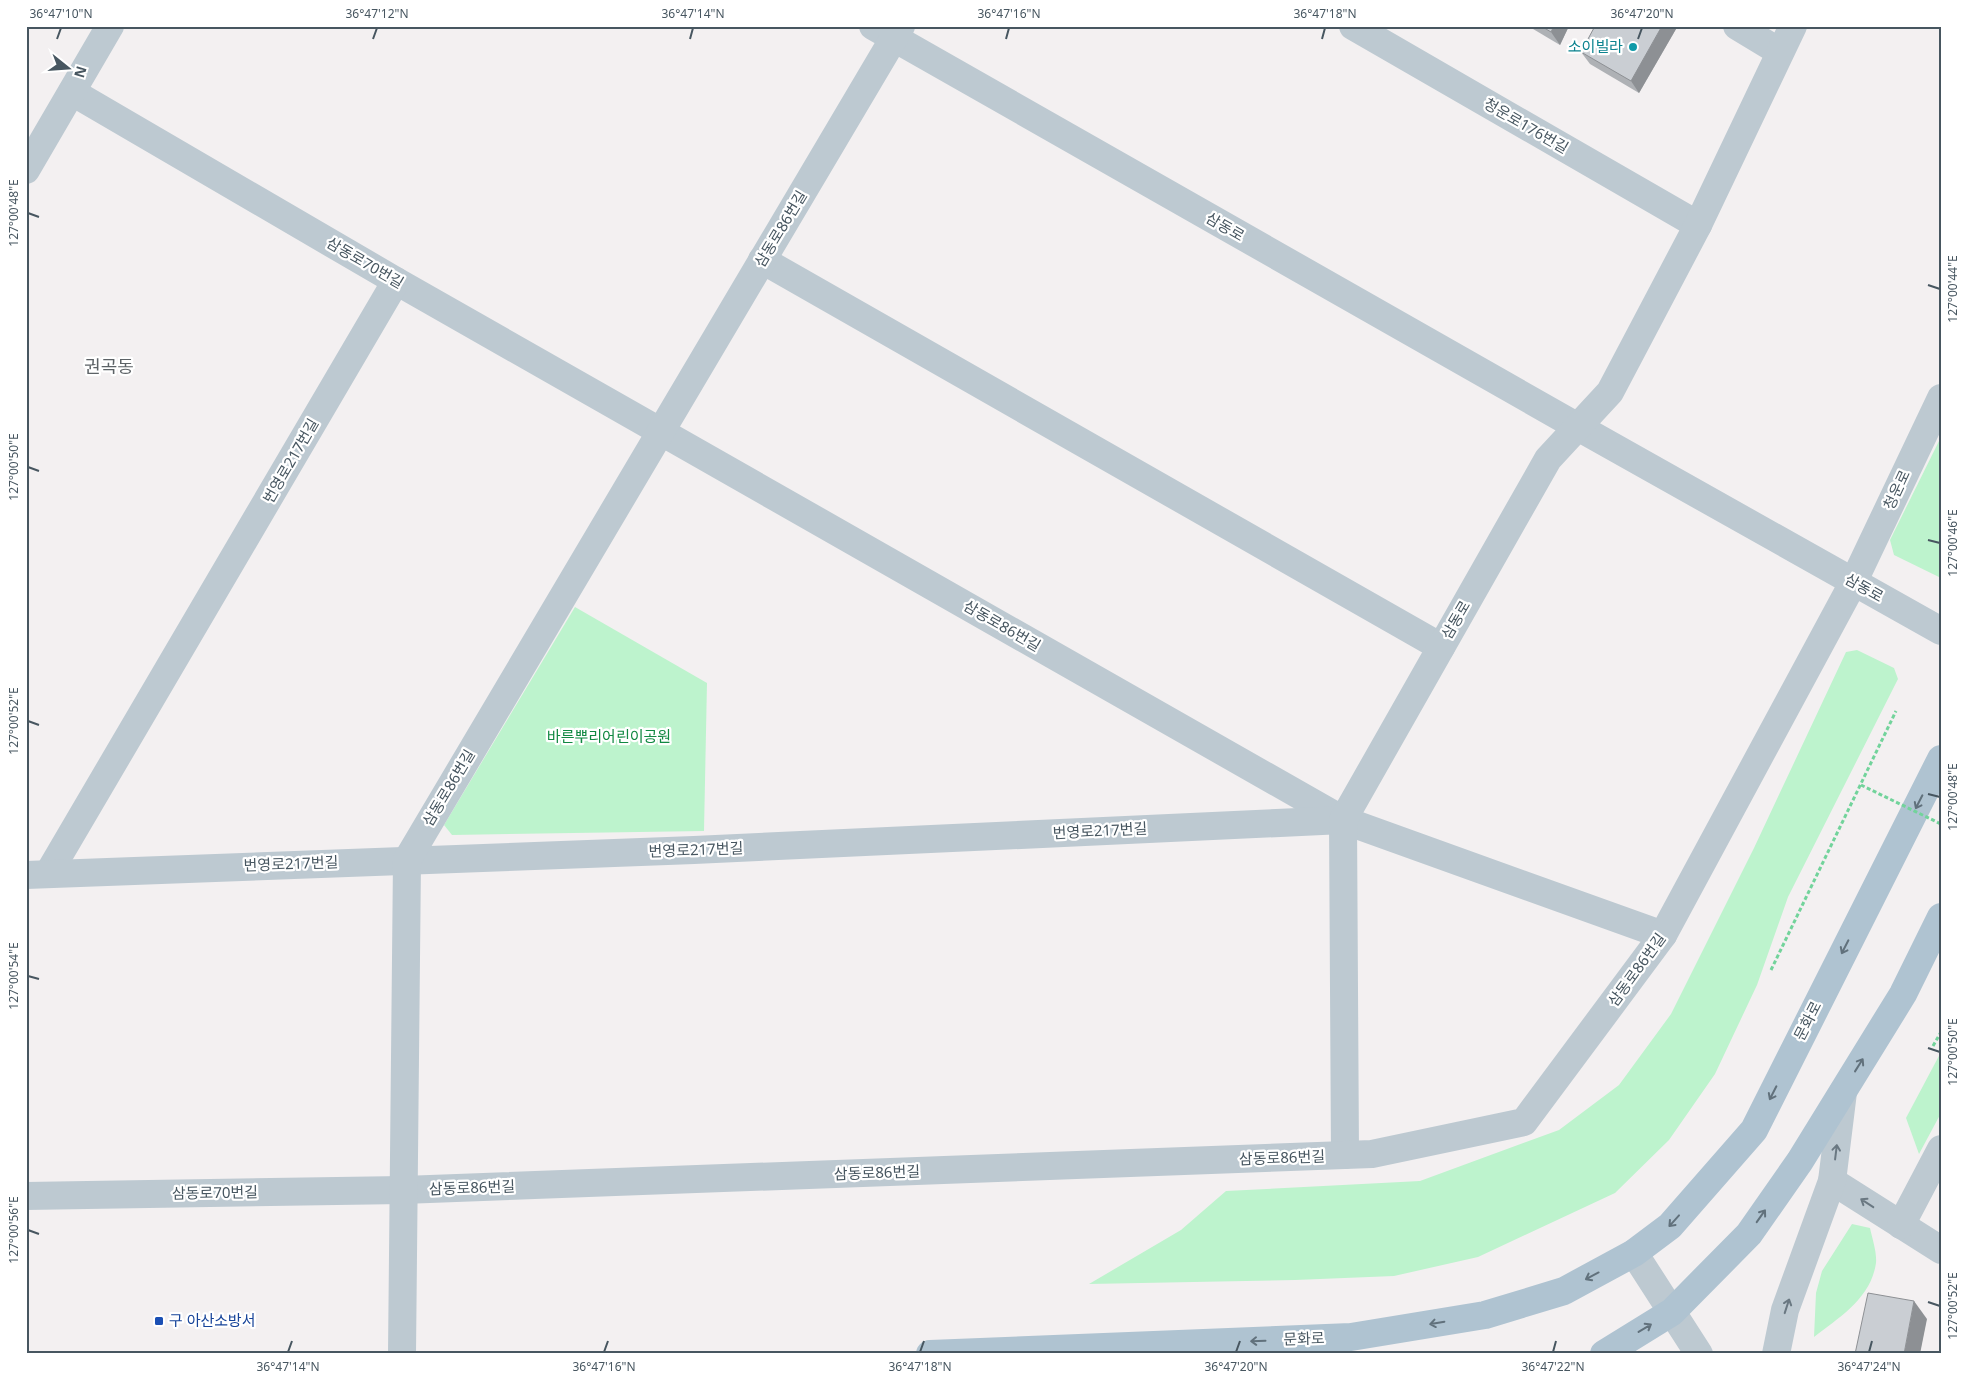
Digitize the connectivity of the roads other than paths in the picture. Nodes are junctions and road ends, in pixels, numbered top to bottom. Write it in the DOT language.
graph roads {
  1 [pos="110,26"];
  2 [pos="1353,26"];
  3 [pos="1737,26"];
  4 [pos="1793,26"];
  5 [pos="889,30"];
  6 [pos="1780,52"];
  7 [pos="72,92"];
  8 [pos="26,170"];
  9 [pos="1698,225"];
  10 [pos="762,260"];
  11 [pos="396,281"];
  12 [pos="1941,398"];
  13 [pos="1578,427"];
  14 [pos="661,432"];
  15 [pos="1853,583"];
  16 [pos="1941,631"];
  17 [pos="1441,647"];
  18 [pos="1941,759"];
  19 [pos="1343,820"];
  20 [pos="407,860"];
  21 [pos="37,874"];
  22 [pos="1941,917"];
  23 [pos="1663,935"];
  24 [pos="1843,1092"];
  25 [pos="1941,1150"];
  26 [pos="1345,1155"];
  27 [pos="1832,1182"];
  28 [pos="404,1190"];
  29 [pos="26,1196"];
  30 [pos="1901,1225"];
  31 [pos="1941,1250"];
  32 [pos="1634,1253"];
  33 [pos="1672,1312"];
  34 [pos="402,1354"];
  35 [pos="930,1354"];
  36 [pos="1604,1354"];
  37 [pos="1699,1354"];
  38 [pos="1776,1354"];
  1 -- 7 [label="street"];
  2 -- 9 [label="street, 청운로176번길"];
  3 -- 6 [label="street"];
  4 -- 6 [label="street"];
  5 -- 10 [label="street, 삼동로86번길"];
  5 -- 13 [label="street, 삼동로"];
  6 -- 9 [label="street"];
  7 -- 8 [label="street"];
  7 -- 11 [label="street, 삼동로70번길"];
  9 -- 13 [label="street"];
  10 -- 14 [label="street, 삼동로86번길"];
  10 -- 17 [label="street"];
  11 -- 14 [label="street, 삼동로70번길"];
  11 -- 21 [label="street, 번영로217번길"];
  12 -- 15 [label="street, 청운로"];
  13 -- 15 [label="street, 삼동로"];
  13 -- 17 [label="street, 삼동로"];
  14 -- 19 [label="street, 삼동로86번길"];
  14 -- 20 [label="street, 삼동로86번길"];
  15 -- 16 [label="street, 삼동로"];
  15 -- 23 [label="street, 삼동로86번길"];
  17 -- 19 [label="street, 삼동로"];
  18 -- 32 [label="main road, 문화로, one-way"];
  19 -- 20 [label="street, 번영로217번길"];
  19 -- 23 [label="street"];
  19 -- 26 [label="street"];
  20 -- 21 [label="street, 번영로217번길"];
  20 -- 28 [label="street"];
  24 -- 22 [label="main road, one-way"];
  23 -- 26 [label="street, 삼동로86번길"];
  27 -- 24 [label="street, one-way"];
  33 -- 24 [label="main road, one-way"];
  25 -- 30 [label="street"];
  26 -- 28 [label="street, 삼동로86번길"];
  30 -- 27 [label="street, one-way"];
  38 -- 27 [label="street, one-way"];
  28 -- 29 [label="street, 삼동로70번길"];
  28 -- 34 [label="street"];
  30 -- 31 [label="street"];
  32 -- 33 [label="street"];
  32 -- 35 [label="main road, 문화로, one-way"];
  36 -- 33 [label="main road, one-way"];
  33 -- 37 [label="street"];
}
